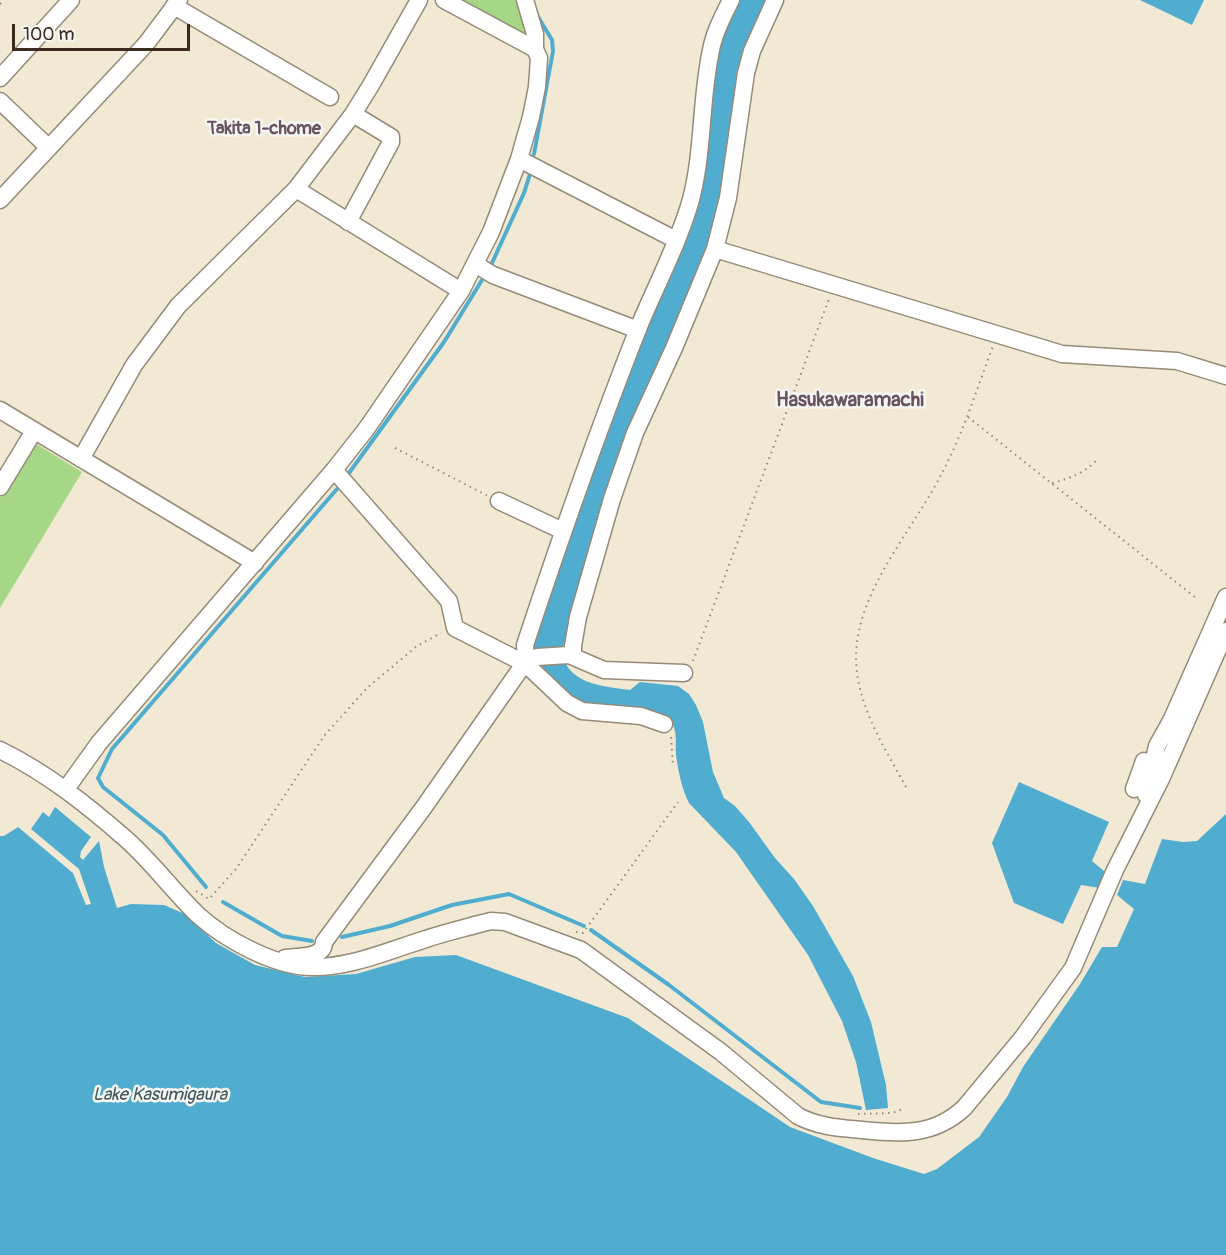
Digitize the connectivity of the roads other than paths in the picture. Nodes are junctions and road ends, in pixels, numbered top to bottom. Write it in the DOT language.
graph roads {
  1 [pos="71,0"];
  2 [pos="418,0"];
  3 [pos="444,0"];
  4 [pos="525,0"];
  5 [pos="730,0"];
  6 [pos="775,0"];
  7 [pos="176,3"];
  8 [pos="535,49"];
  9 [pos="0,78"];
  10 [pos="330,97"];
  11 [pos="0,101"];
  12 [pos="353,114"];
  13 [pos="49,148"];
  14 [pos="519,159"];
  15 [pos="296,189"];
  16 [pos="0,200"];
  17 [pos="348,222"];
  18 [pos="676,240"];
  19 [pos="715,249"];
  20 [pos="475,264"];
  21 [pos="461,291"];
  22 [pos="638,330"];
  23 [pos="1226,376"];
  24 [pos="0,410"];
  25 [pos="34,431"];
  26 [pos="81,459"];
  27 [pos="334,470"];
  28 [pos="0,487"];
  29 [pos="499,501"];
  30 [pos="563,531"];
  31 [pos="255,563"];
  32 [pos="1226,597"];
  33 [pos="1226,632"];
  34 [pos="568,656"];
  35 [pos="532,659"];
  36 [pos="684,673"];
  37 [pos="664,724"];
  38 [pos="1157,746"];
  39 [pos="0,750"];
  40 [pos="66,789"];
  41 [pos="1134,789"];
  42 [pos="1149,802"];
  43 [pos="272,959"];
  1 -- 9 [label="street"];
  2 -- 12 [label="street"];
  3 -- 8 [label="street"];
  4 -- 8 [label="street"];
  5 -- 18 [label="street"];
  6 -- 19 [label="street"];
  7 -- 10 [label="street"];
  7 -- 13 [label="street"];
  8 -- 14 [label="street"];
  11 -- 13 [label="street"];
  12 -- 15 [label="street"];
  12 -- 17 [label="street"];
  13 -- 16 [label="street"];
  14 -- 18 [label="street"];
  14 -- 20 [label="street"];
  15 -- 17 [label="street"];
  15 -- 26 [label="street"];
  17 -- 21 [label="street"];
  18 -- 22 [label="street"];
  19 -- 23 [label="street"];
  19 -- 34 [label="street"];
  20 -- 21 [label="street"];
  20 -- 22 [label="street"];
  21 -- 27 [label="street"];
  22 -- 30 [label="street"];
  24 -- 25 [label="street"];
  25 -- 26 [label="street"];
  25 -- 28 [label="street"];
  26 -- 31 [label="street"];
  27 -- 31 [label="street"];
  27 -- 35 [label="street"];
  29 -- 30 [label="street"];
  30 -- 35 [label="street"];
  31 -- 40 [label="street"];
  32 -- 38 [label="street"];
  33 -- 42 [label="street"];
  34 -- 35 [label="street"];
  34 -- 36 [label="street"];
  35 -- 37 [label="street"];
  35 -- 43 [label="street"];
  38 -- 41 [label="street"];
  38 -- 42 [label="street"];
  39 -- 40 [label="street"];
  40 -- 43 [label="street"];
  42 -- 43 [label="street"];
}
